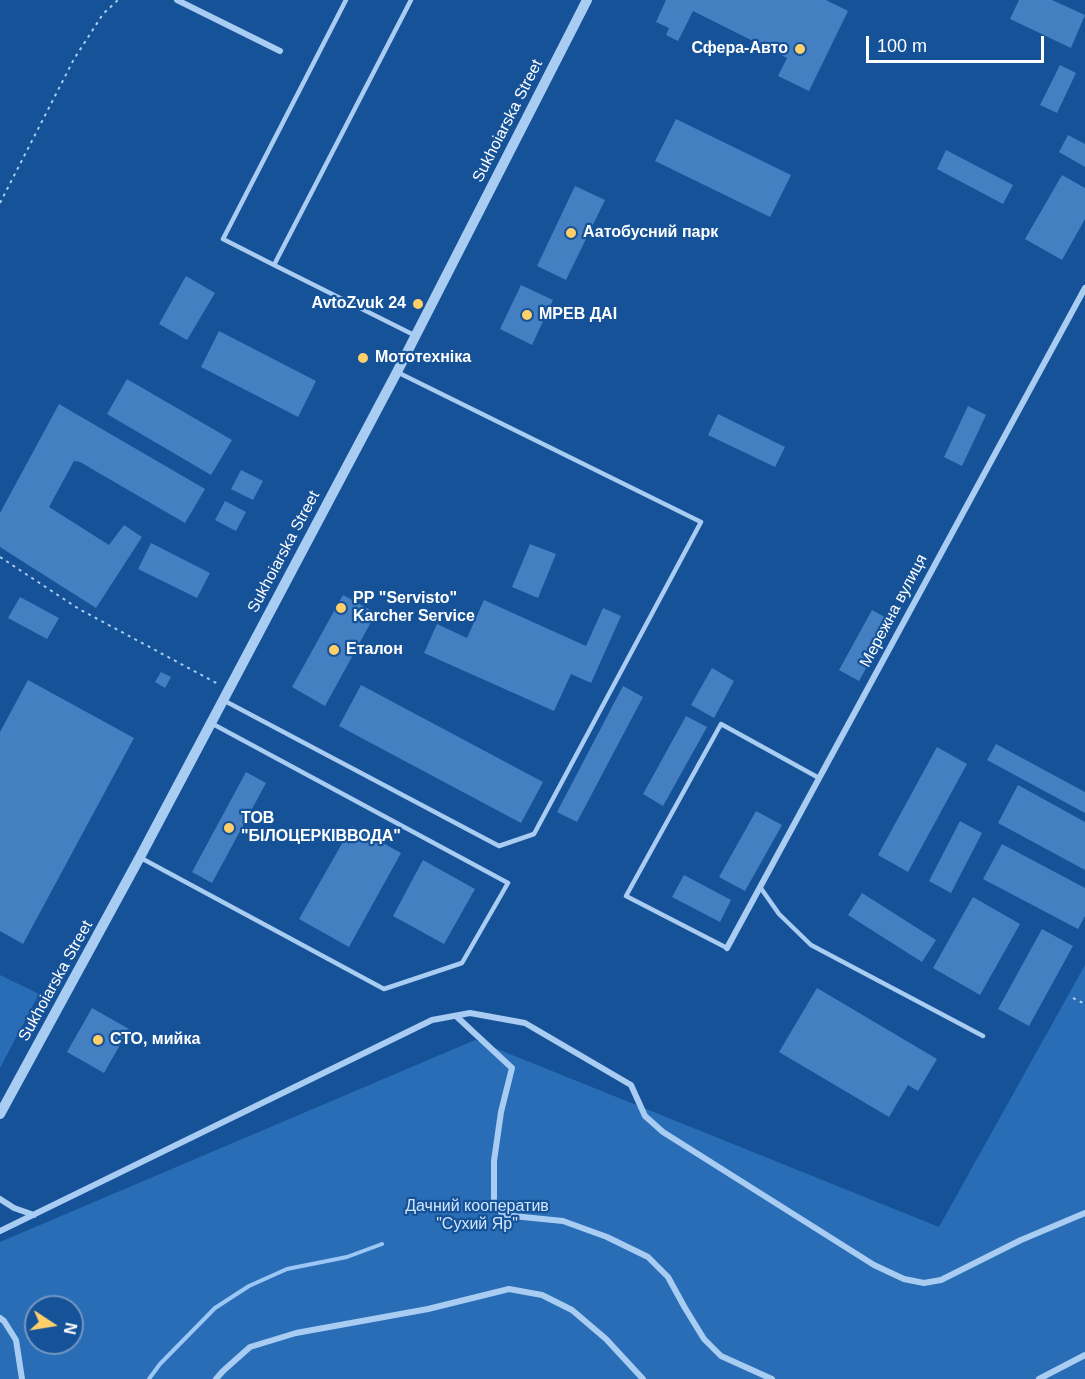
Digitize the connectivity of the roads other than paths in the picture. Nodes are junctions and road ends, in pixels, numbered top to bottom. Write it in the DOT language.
graph roads {
  1 [pos="177,0"];
  2 [pos="346,0"];
  3 [pos="411,0"];
  4 [pos="587,0"];
  5 [pos="280,51"];
  6 [pos="274,265"];
  7 [pos="1085,288"];
  8 [pos="416,336"];
  9 [pos="397,372"];
  10 [pos="223,700"];
  11 [pos="211,723"];
  12 [pos="819,778"];
  13 [pos="140,857"];
  14 [pos="760,887"];
  15 [pos="727,948"];
  16 [pos="456,1016"];
  17 [pos="983,1036"];
  18 [pos="0,1114"];
  19 [pos="0,1199"];
  20 [pos="1085,1213"];
  21 [pos="35,1215"];
  22 [pos="0,1231"];
  23 [pos="0,1318"];
  24 [pos="1085,1355"];
  25 [pos="22,1379"];
  26 [pos="216,1379"];
  27 [pos="643,1379"];
  28 [pos="772,1379"];
  29 [pos="1039,1379"];
  1 -- 5 [label="street"];
  2 -- 6 [label="lane"];
  3 -- 6 [label="lane"];
  4 -- 8 [label="street, Sukhoiarska Street"];
  6 -- 8 [label="lane"];
  7 -- 12 [label="street, Мережна вулиця"];
  8 -- 9 [label="street, Sukhoiarska Street"];
  9 -- 10 [label="street, Sukhoiarska Street"];
  9 -- 10 [label="lane"];
  10 -- 11 [label="street, Sukhoiarska Street"];
  11 -- 13 [label="street, Sukhoiarska Street"];
  11 -- 13 [label="lane"];
  12 -- 14 [label="street, Мережна вулиця"];
  12 -- 15 [label="lane"];
  13 -- 18 [label="street, Sukhoiarska Street"];
  14 -- 15 [label="street, Мережна вулиця"];
  14 -- 17 [label="lane"];
  16 -- 20 [label="street"];
  16 -- 21 [label="street"];
  16 -- 28 [label="street"];
  19 -- 21 [label="street"];
  21 -- 22 [label="street"];
  23 -- 25 [label="street"];
  24 -- 29 [label="street"];
  26 -- 27 [label="street"];
}
